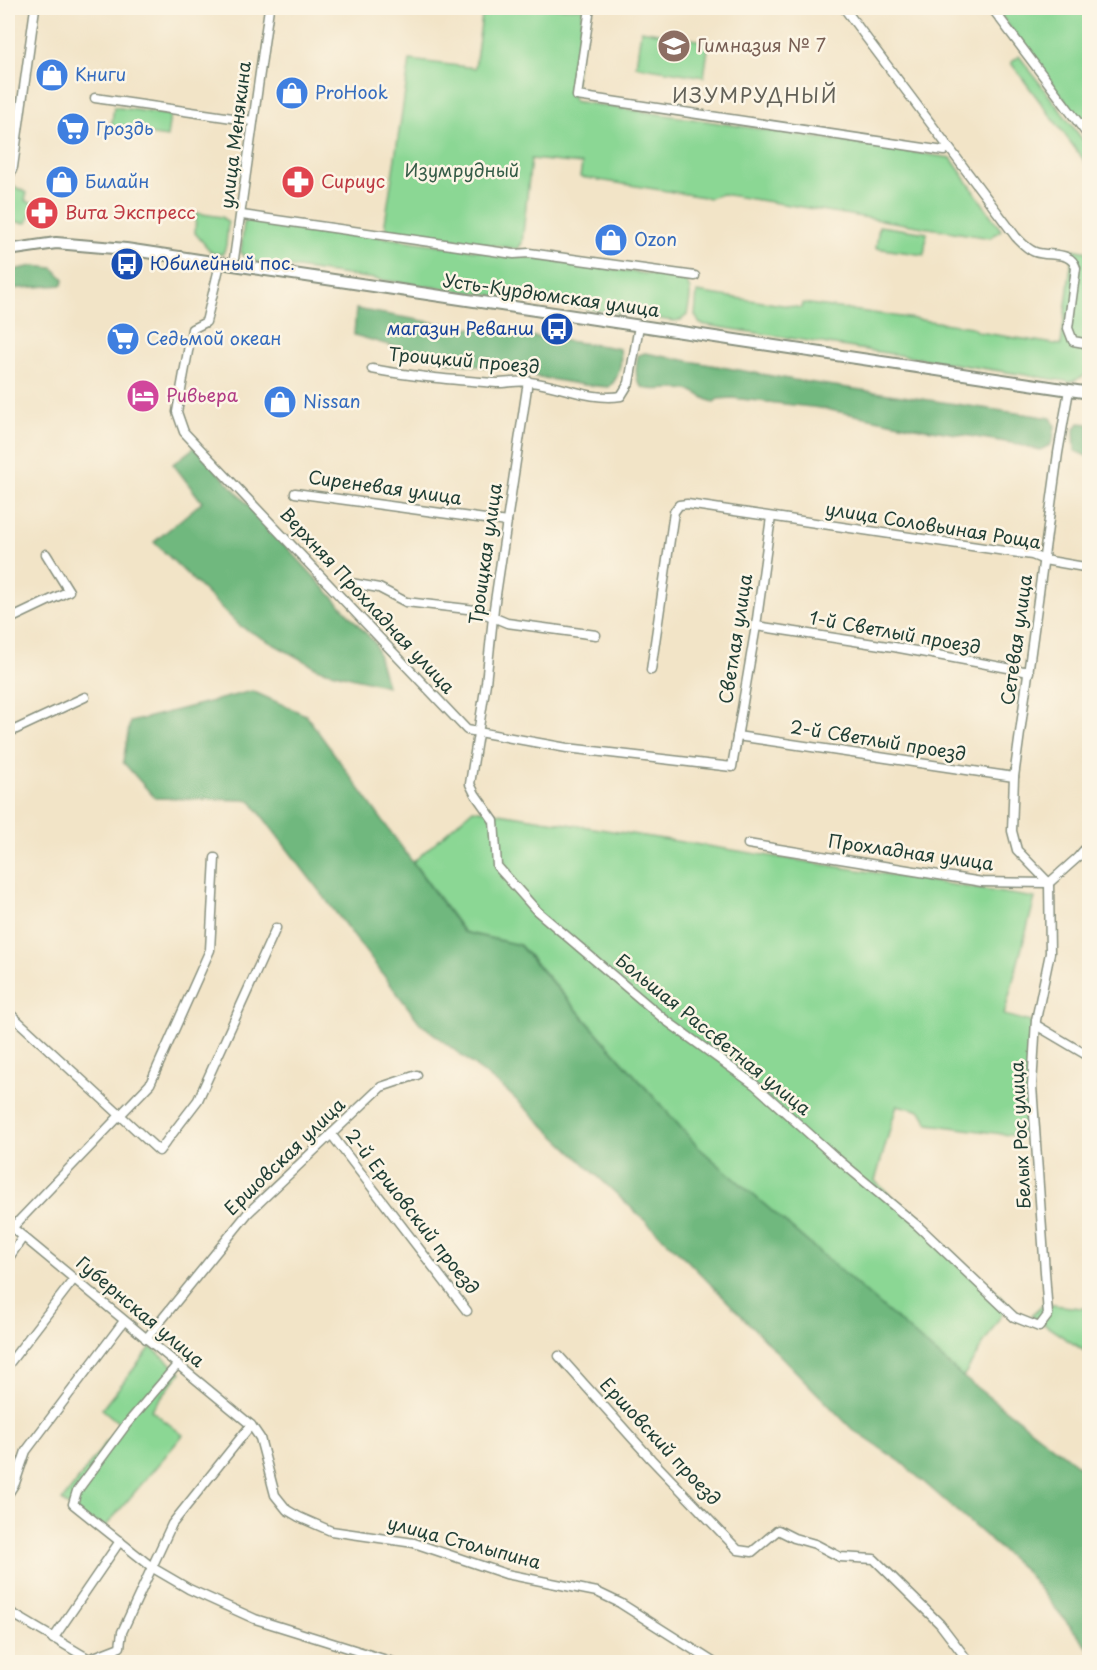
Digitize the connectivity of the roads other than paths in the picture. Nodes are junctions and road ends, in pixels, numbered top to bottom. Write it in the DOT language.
graph roads {
  1 [pos="35,8"];
  2 [pos="269,8"];
  3 [pos="590,8"];
  4 [pos="844,8"];
  5 [pos="992,8"];
  6 [pos="94,98"];
  7 [pos="253,121"];
  8 [pos="1089,138"];
  9 [pos="948,147"];
  10 [pos="8,180"];
  11 [pos="242,215"];
  12 [pos="8,250"];
  13 [pos="220,264"];
  14 [pos="234,266"];
  15 [pos="695,276"];
  16 [pos="639,326"];
  17 [pos="1089,344"];
  18 [pos="372,369"];
  19 [pos="528,381"];
  20 [pos="1069,390"];
  21 [pos="1089,393"];
  22 [pos="295,493"];
  23 [pos="771,517"];
  24 [pos="507,522"];
  25 [pos="46,554"];
  26 [pos="1044,560"];
  27 [pos="1089,568"];
  28 [pos="345,582"];
  29 [pos="493,616"];
  30 [pos="8,620"];
  31 [pos="756,627"];
  32 [pos="596,635"];
  33 [pos="651,670"];
  34 [pos="1029,672"];
  35 [pos="85,697"];
  36 [pos="478,732"];
  37 [pos="8,733"];
  38 [pos="737,736"];
  39 [pos="732,767"];
  40 [pos="1014,777"];
  41 [pos="1089,843"];
  42 [pos="748,844"];
  43 [pos="215,858"];
  44 [pos="1049,883"];
  45 [pos="276,928"];
  46 [pos="8,1012"];
  47 [pos="1036,1025"];
  48 [pos="1089,1056"];
  49 [pos="417,1076"];
  50 [pos="120,1115"];
  51 [pos="331,1134"];
  52 [pos="10,1226"];
  53 [pos="23,1237"];
  54 [pos="8,1259"];
  55 [pos="74,1279"];
  56 [pos="467,1311"];
  57 [pos="1048,1315"];
  58 [pos="124,1321"];
  59 [pos="146,1339"];
  60 [pos="559,1356"];
  61 [pos="8,1365"];
  62 [pos="177,1365"];
  63 [pos="250,1425"];
  64 [pos="8,1494"];
  65 [pos="120,1541"];
  66 [pos="153,1568"];
  67 [pos="8,1611"];
  68 [pos="53,1639"];
  69 [pos="393,1662"];
  70 [pos="713,1662"];
  71 [pos="969,1662"];
  1 -- 10 [label="street"];
  2 -- 7 [label="street, улица Менякина"];
  3 -- 9 [label="street"];
  4 -- 9 [label="street"];
  5 -- 8 [label="street"];
  6 -- 7 [label="street"];
  7 -- 11 [label="street, улица Менякина"];
  9 -- 17 [label="street"];
  11 -- 14 [label="street, улица Менякина"];
  11 -- 15 [label="street"];
  12 -- 13 [label="main road, Усть-Курдюмская улица"];
  13 -- 14 [label="main road, Усть-Курдюмская улица"];
  13 -- 36 [label="street, Верхняя Прохладная улица"];
  14 -- 16 [label="main road, Усть-Курдюмская улица"];
  16 -- 19 [label="street, Троицкий проезд"];
  16 -- 20 [label="main road, Усть-Курдюмская улица"];
  18 -- 19 [label="street, Троицкий проезд"];
  19 -- 24 [label="street, Троицкая улица"];
  20 -- 21 [label="main road, Усть-Курдюмская улица"];
  20 -- 26 [label="street, Сетевая улица"];
  22 -- 24 [label="street, Сиреневая улица"];
  23 -- 26 [label="street, улица Соловьиная Роща"];
  23 -- 31 [label="street, Светлая улица"];
  23 -- 33 [label="street, улица Соловьиная Роща"];
  24 -- 29 [label="street, Троицкая улица"];
  25 -- 30 [label="street"];
  26 -- 27 [label="street, улица Соловьиная Роща"];
  26 -- 34 [label="street, Сетевая улица"];
  28 -- 29 [label="street"];
  29 -- 32 [label="street"];
  29 -- 36 [label="street, Троицкая улица"];
  31 -- 34 [label="street, 1-й Светлый проезд"];
  31 -- 38 [label="street, Светлая улица"];
  34 -- 40 [label="street, Сетевая улица"];
  35 -- 37 [label="street"];
  36 -- 39 [label="street, Верхняя Прохладная улица"];
  36 -- 57 [label="street, Большая Рассветная улица"];
  38 -- 39 [label="street, Светлая улица"];
  38 -- 40 [label="street, 2-й Светлый проезд"];
  40 -- 44 [label="street, Сетевая улица"];
  41 -- 44 [label="street"];
  42 -- 44 [label="street, Прохладная улица"];
  43 -- 50 [label="street"];
  44 -- 47 [label="street, Белых Рос улица"];
  45 -- 50 [label="street"];
  46 -- 50 [label="street"];
  47 -- 48 [label="street"];
  47 -- 57 [label="street, Белых Рос улица"];
  49 -- 51 [label="street, Ершовская улица"];
  50 -- 52 [label="street"];
  51 -- 56 [label="street, 2-й Ершовский проезд"];
  51 -- 59 [label="street, Ершовская улица"];
  52 -- 53 [label="street, Губернская улица"];
  53 -- 54 [label="street"];
  53 -- 55 [label="street, Губернская улица"];
  55 -- 58 [label="street, Губернская улица"];
  55 -- 61 [label="street"];
  58 -- 59 [label="street, Губернская улица"];
  58 -- 64 [label="street"];
  59 -- 62 [label="street, Губернская улица"];
  60 -- 71 [label="street, Ершовский проезд"];
  62 -- 63 [label="street, Губернская улица"];
  62 -- 65 [label="street"];
  63 -- 66 [label="street"];
  63 -- 70 [label="street, улица Столыпина"];
  65 -- 66 [label="street"];
  65 -- 68 [label="street"];
  66 -- 68 [label="street"];
  66 -- 69 [label="street"];
  67 -- 68 [label="street"];
}
